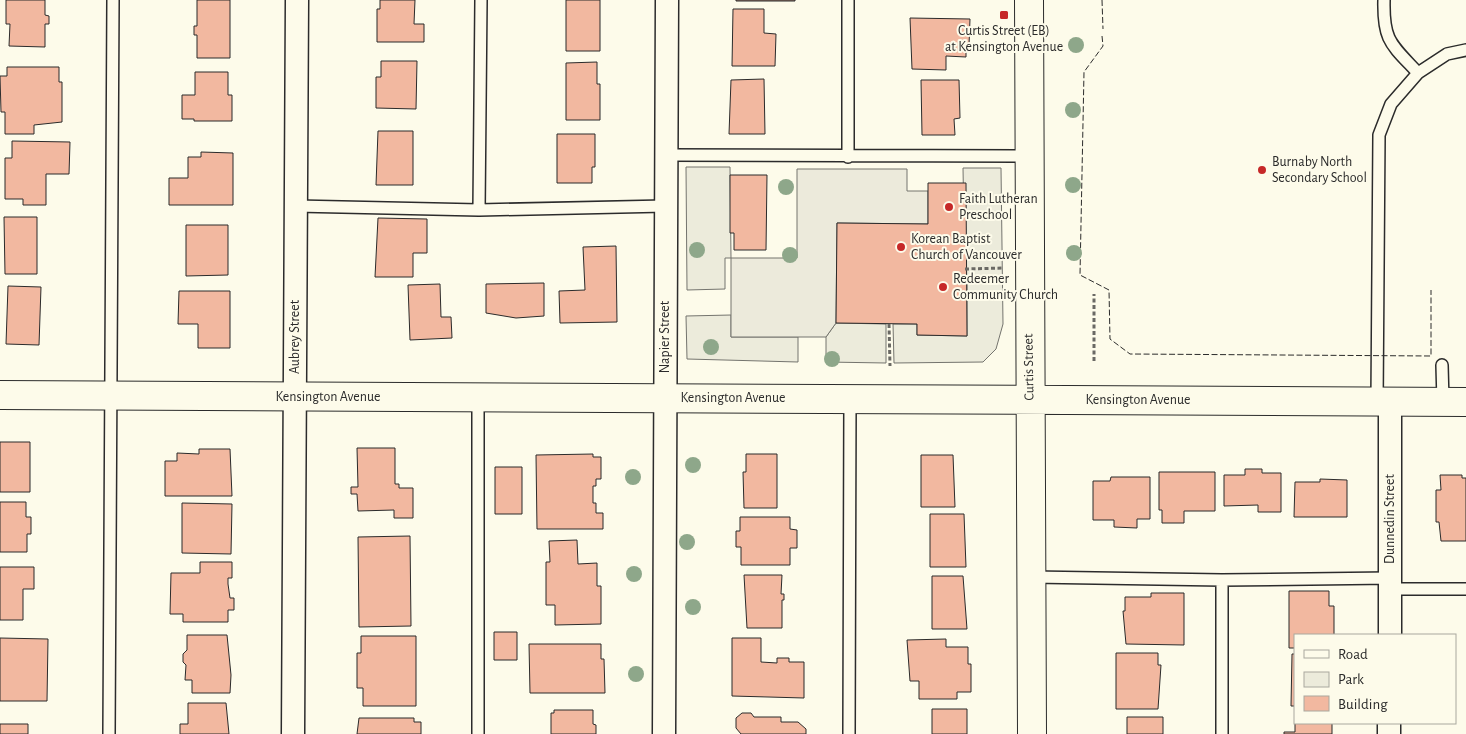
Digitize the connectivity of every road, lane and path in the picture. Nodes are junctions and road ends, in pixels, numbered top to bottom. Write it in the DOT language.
graph roads {
  1 [pos="113,0"];
  2 [pos="297,0"];
  3 [pos="481,0"];
  4 [pos="666,0"];
  5 [pos="848,0"];
  6 [pos="1029,0"];
  7 [pos="1384,0"];
  8 [pos="1466,50"];
  9 [pos="1418,73"];
  10 [pos="667,155"];
  11 [pos="1029,156"];
  12 [pos="848,157"];
  13 [pos="296,206"];
  14 [pos="665,206"];
  15 [pos="479,210"];
  16 [pos="965,268"];
  17 [pos="1004,268"];
  18 [pos="1094,294"];
  19 [pos="889,324"];
  20 [pos="1094,361"];
  21 [pos="1442,365"];
  22 [pos="890,366"];
  23 [pos="0,396"];
  24 [pos="111,396"];
  25 [pos="294,397"];
  26 [pos="478,397"];
  27 [pos="665,398"];
  28 [pos="850,398"];
  29 [pos="1030,399"];
  30 [pos="1384,402"];
  31 [pos="1454,402"];
  32 [pos="1032,577"];
  33 [pos="1222,580"];
  34 [pos="1390,584"];
  35 [pos="1466,589"];
  36 [pos="1390,634"];
  37 [pos="109,734"];
  38 [pos="293,734"];
  39 [pos="478,734"];
  40 [pos="664,734"];
  41 [pos="848,734"];
  42 [pos="1032,734"];
  43 [pos="1222,734"];
  1 -- 24 [label="lane"];
  2 -- 13 [label="street, Aubrey Street"];
  3 -- 15 [label="lane"];
  4 -- 10 [label="street, Napier Street"];
  5 -- 12 [label="lane"];
  6 -- 11 [label="street, Curtis Street"];
  7 -- 9 [label="lane"];
  8 -- 9 [label="lane"];
  9 -- 30 [label="lane"];
  10 -- 12 [label="lane"];
  10 -- 14 [label="street, Napier Street"];
  11 -- 12 [label="lane"];
  11 -- 29 [label="street, Curtis Street"];
  13 -- 15 [label="lane"];
  13 -- 25 [label="street, Aubrey Street"];
  14 -- 15 [label="lane"];
  14 -- 27 [label="street, Napier Street"];
  16 -- 17 [label="path"];
  18 -- 20 [label="path"];
  19 -- 22 [label="path"];
  21 -- 31 [label="lane"];
  23 -- 24 [label="street, Kensington Avenue"];
  24 -- 25 [label="street, Kensington Avenue"];
  24 -- 37 [label="lane"];
  25 -- 26 [label="street, Kensington Avenue"];
  25 -- 38 [label="street, Aubrey Street"];
  26 -- 27 [label="street, Kensington Avenue"];
  26 -- 39 [label="lane"];
  27 -- 28 [label="street, Kensington Avenue"];
  27 -- 40 [label="street, Napier Street"];
  28 -- 29 [label="street, Kensington Avenue"];
  28 -- 41 [label="lane"];
  29 -- 30 [label="street, Kensington Avenue"];
  29 -- 32 [label="street, Curtis Street"];
  30 -- 31 [label="street, Kensington Avenue"];
  30 -- 34 [label="street, Dunnedin Street"];
  32 -- 33 [label="lane"];
  32 -- 42 [label="street, Curtis Street"];
  33 -- 34 [label="lane"];
  33 -- 43 [label="lane"];
  34 -- 35 [label="lane"];
  34 -- 36 [label="street, Dunnedin Street"];
}
